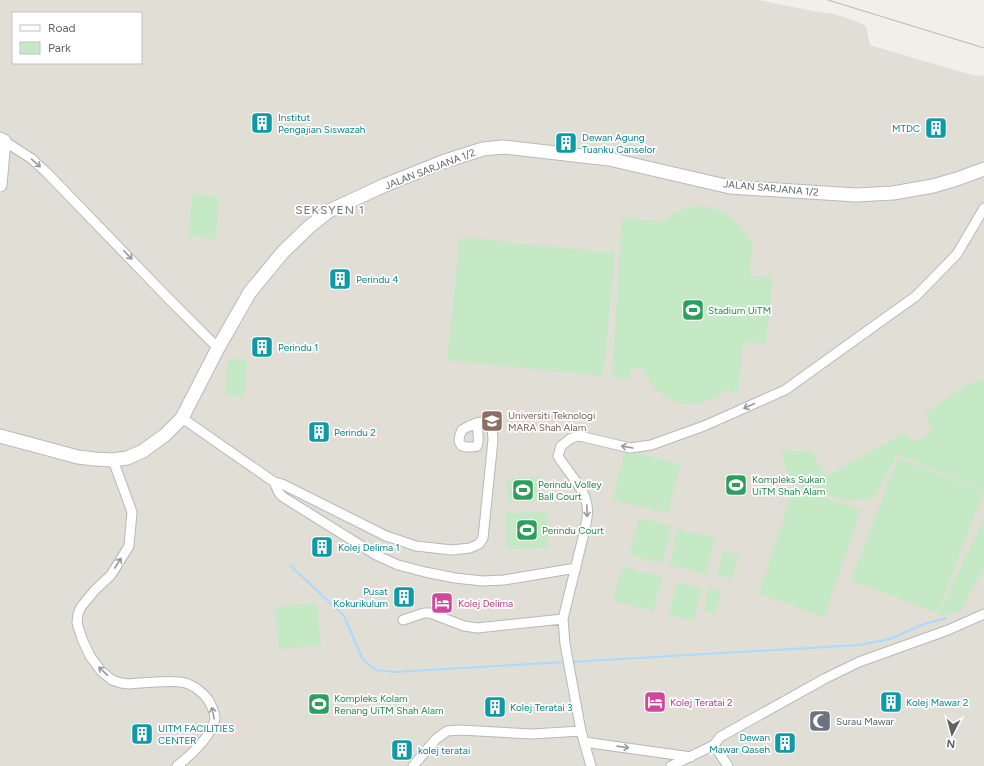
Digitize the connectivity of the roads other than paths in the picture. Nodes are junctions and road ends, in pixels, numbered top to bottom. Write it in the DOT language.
graph roads {
  1 [pos="2,140"];
  2 [pos="984,169"];
  3 [pos="0,185"];
  4 [pos="984,208"];
  5 [pos="218,348"];
  6 [pos="182,418"];
  7 [pos="477,423"];
  8 [pos="0,436"];
  9 [pos="114,460"];
  10 [pos="274,482"];
  11 [pos="576,568"];
  12 [pos="984,614"];
  13 [pos="563,619"];
  14 [pos="403,620"];
  15 [pos="581,731"];
  16 [pos="584,742"];
  17 [pos="714,745"];
  18 [pos="691,757"];
  19 [pos="177,766"];
  20 [pos="413,766"];
  21 [pos="591,766"];
  22 [pos="671,766"];
  23 [pos="728,766"];
  1 -- 3 [label="street"];
  1 -- 5 [label="street, one-way"];
  2 -- 5 [label="street, JALAN SARJANA 1/2"];
  4 -- 11 [label="street, one-way"];
  5 -- 6 [label="street, JALAN SARJANA 1/2"];
  6 -- 9 [label="street, JALAN SARJANA 1/2"];
  6 -- 10 [label="street"];
  7 -- 10 [label="street"];
  8 -- 9 [label="street, JALAN SARJANA 1/2"];
  19 -- 9 [label="street, one-way"];
  10 -- 11 [label="street"];
  11 -- 13 [label="street"];
  12 -- 17 [label="street"];
  13 -- 14 [label="street"];
  13 -- 15 [label="street"];
  15 -- 16 [label="street"];
  15 -- 20 [label="street"];
  16 -- 18 [label="street, one-way"];
  16 -- 21 [label="street"];
  17 -- 18 [label="street"];
  17 -- 23 [label="street"];
  18 -- 22 [label="street"];
}
